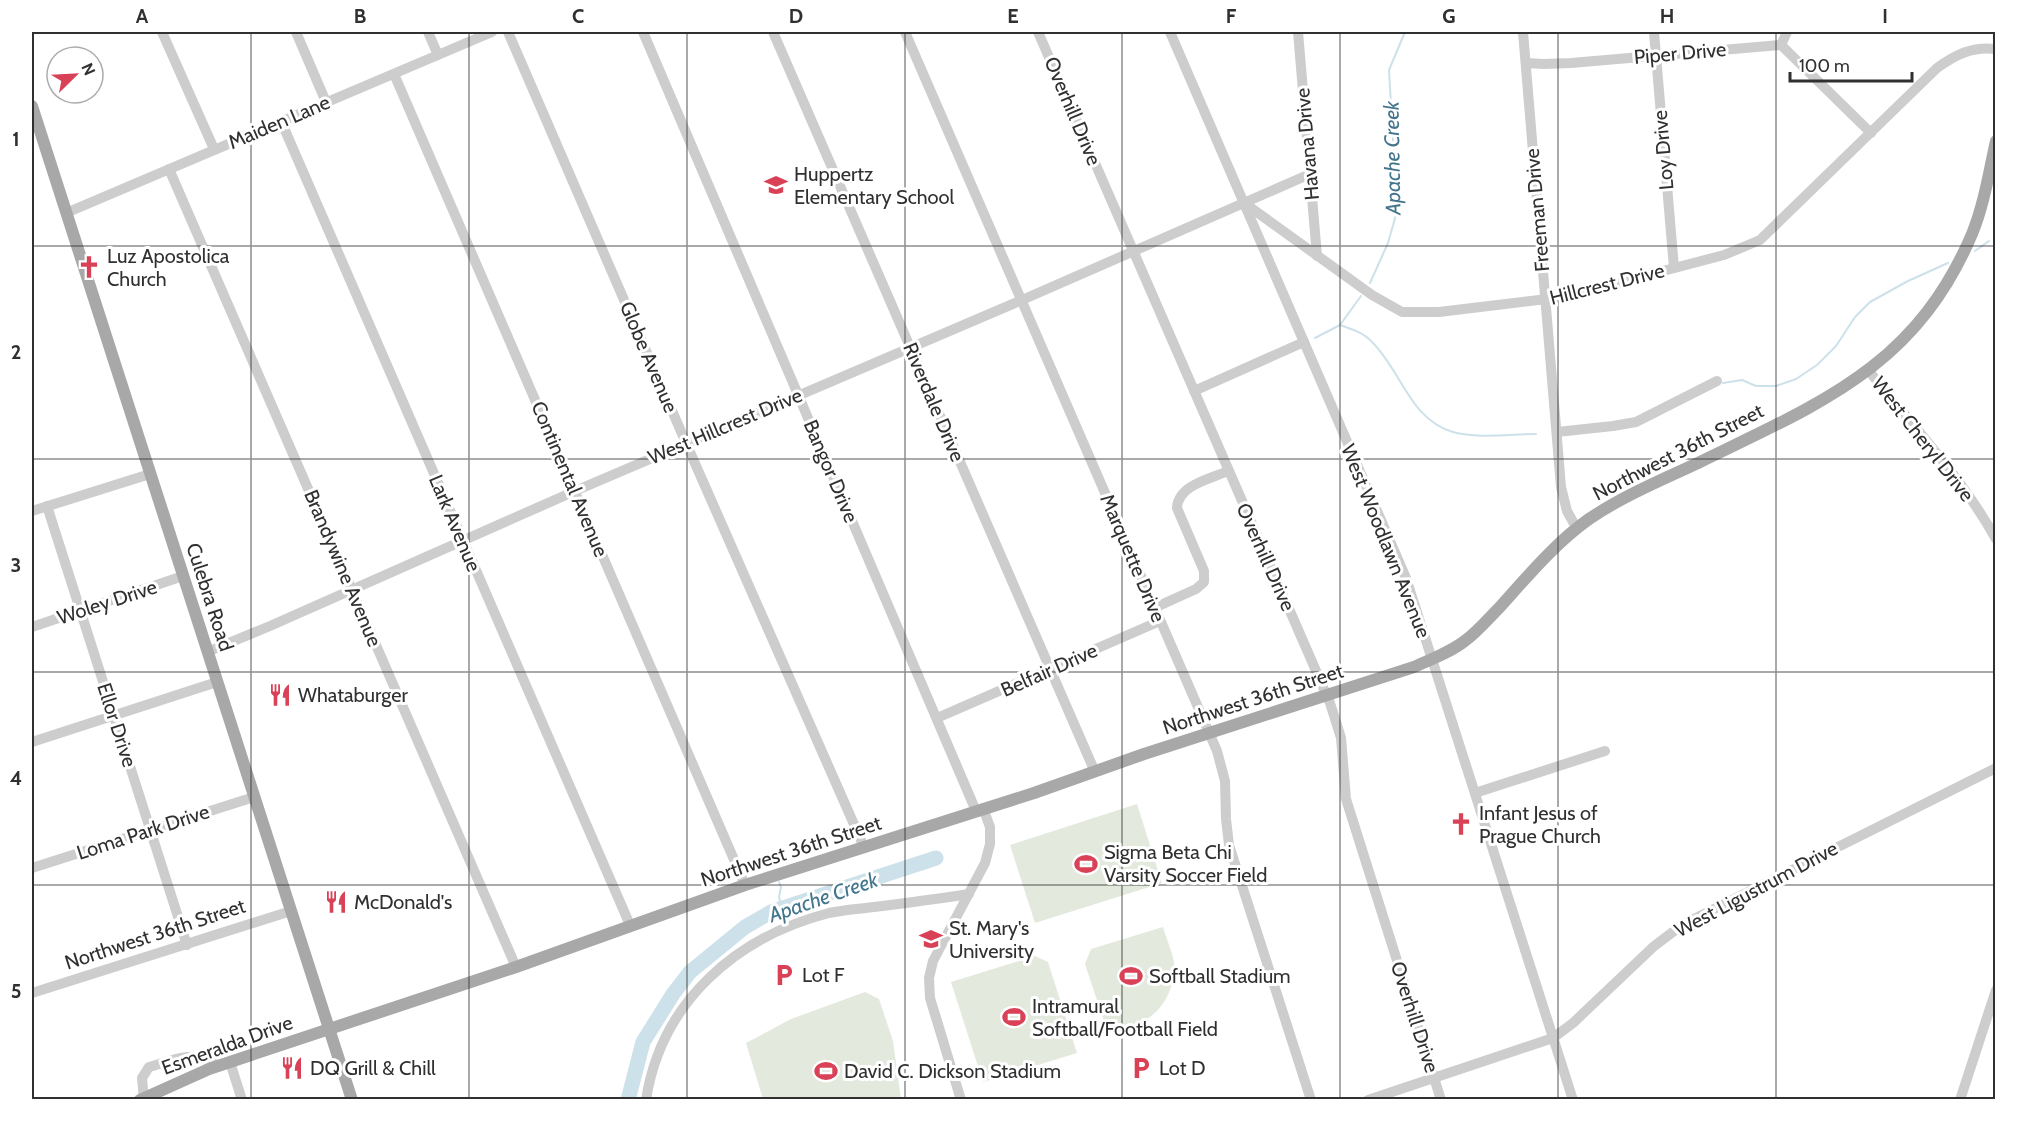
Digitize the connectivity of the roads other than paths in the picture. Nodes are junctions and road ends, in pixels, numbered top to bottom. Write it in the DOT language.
graph roads {
  1 [pos="162,32"];
  2 [pos="296,32"];
  3 [pos="428,32"];
  4 [pos="492,32"];
  5 [pos="508,32"];
  6 [pos="643,32"];
  7 [pos="772,32"];
  8 [pos="905,32"];
  9 [pos="1038,32"];
  10 [pos="1170,32"];
  11 [pos="1176,32"];
  12 [pos="1298,32"];
  13 [pos="1523,32"];
  14 [pos="1654,32"];
  15 [pos="1787,32"];
  16 [pos="1781,45"];
  17 [pos="1995,49"];
  18 [pos="1178,50"];
  19 [pos="438,55"];
  20 [pos="1655,55"];
  21 [pos="1526,63"];
  22 [pos="394,74"];
  23 [pos="326,102"];
  24 [pos="32,106"];
  25 [pos="281,120"];
  26 [pos="1871,133"];
  27 [pos="1995,141"];
  28 [pos="214,149"];
  29 [pos="169,169"];
  30 [pos="1310,174"];
  31 [pos="1245,204"];
  32 [pos="66,213"];
  33 [pos="1133,250"];
  34 [pos="1317,256"];
  35 [pos="1674,268"];
  36 [pos="1022,300"];
  37 [pos="1544,300"];
  38 [pos="1304,342"];
  39 [pos="911,346"];
  40 [pos="1869,371"];
  41 [pos="1717,381"];
  42 [pos="1194,391"];
  43 [pos="798,394"];
  44 [pos="1557,432"];
  45 [pos="686,443"];
  46 [pos="1228,471"];
  47 [pos="150,474"];
  48 [pos="575,491"];
  49 [pos="47,506"];
  50 [pos="32,511"];
  51 [pos="1577,529"];
  52 [pos="1995,539"];
  53 [pos="463,540"];
  54 [pos="183,576"];
  55 [pos="352,590"];
  56 [pos="1154,608"];
  57 [pos="80,611"];
  58 [pos="1160,621"];
  59 [pos="32,627"];
  60 [pos="207,652"];
  61 [pos="1432,659"];
  62 [pos="1049,670"];
  63 [pos="217,682"];
  64 [pos="1326,695"];
  65 [pos="113,716"];
  66 [pos="937,718"];
  67 [pos="1210,733"];
  68 [pos="32,742"];
  69 [pos="1605,751"];
  70 [pos="1995,768"];
  71 [pos="1095,772"];
  72 [pos="1475,792"];
  73 [pos="254,797"];
  74 [pos="980,810"];
  75 [pos="150,829"];
  76 [pos="864,847"];
  77 [pos="32,868"];
  78 [pos="745,885"];
  79 [pos="969,894"];
  80 [pos="291,910"];
  81 [pos="630,925"];
  82 [pos="187,945"];
  83 [pos="516,967"];
  84 [pos="1995,990"];
  85 [pos="32,993"];
  86 [pos="329,1029"];
  87 [pos="1553,1038"];
  88 [pos="224,1064"];
  89 [pos="1435,1078"];
  90 [pos="1308,1098"];
  91 [pos="142,1099"];
  92 [pos="242,1100"];
  93 [pos="352,1100"];
  94 [pos="646,1100"];
  95 [pos="961,1100"];
  96 [pos="1368,1100"];
  97 [pos="1442,1100"];
  98 [pos="1573,1100"];
  99 [pos="1960,1100"];
  1 -- 28 [label="street"];
  2 -- 23 [label="street"];
  3 -- 19 [label="street"];
  4 -- 19 [label="street, Maiden Lane"];
  5 -- 45 [label="street, Globe Avenue"];
  6 -- 43 [label="street, Bangor Drive"];
  7 -- 39 [label="street, Riverdale Drive"];
  8 -- 36 [label="street, Marquette Drive"];
  9 -- 33 [label="street, Overhill Drive"];
  10 -- 18 [label="street, West Woodlawn Avenue"];
  11 -- 18 [label="street"];
  12 -- 30 [label="street, Havana Drive"];
  13 -- 21 [label="street, Freeman Drive"];
  14 -- 20 [label="street, Loy Drive"];
  15 -- 16 [label="street"];
  16 -- 20 [label="street, Piper Drive"];
  16 -- 26 [label="street"];
  17 -- 26 [label="street, Hillcrest Drive"];
  18 -- 31 [label="street, West Woodlawn Avenue"];
  19 -- 22 [label="street, Maiden Lane"];
  20 -- 21 [label="street, Piper Drive"];
  20 -- 35 [label="street, Loy Drive"];
  21 -- 37 [label="street, Freeman Drive"];
  22 -- 23 [label="street, Maiden Lane"];
  22 -- 48 [label="street, Continental Avenue"];
  23 -- 25 [label="street, Maiden Lane"];
  24 -- 32 [label="main road, Culebra Road"];
  25 -- 28 [label="street, Maiden Lane"];
  25 -- 53 [label="street, Lark Avenue"];
  26 -- 35 [label="street, Hillcrest Drive"];
  27 -- 40 [label="main road, Northwest 36th Street"];
  28 -- 29 [label="street, Maiden Lane"];
  29 -- 32 [label="street, Maiden Lane"];
  29 -- 55 [label="street, Brandywine Avenue"];
  30 -- 31 [label="street"];
  30 -- 34 [label="street, Havana Drive"];
  31 -- 33 [label="street, West Hillcrest Drive"];
  31 -- 34 [label="street, Hillcrest Drive"];
  31 -- 38 [label="street, West Woodlawn Avenue"];
  32 -- 47 [label="main road, Culebra Road"];
  33 -- 36 [label="street, West Hillcrest Drive"];
  33 -- 42 [label="street, Overhill Drive"];
  34 -- 37 [label="street, Hillcrest Drive"];
  35 -- 37 [label="street, Hillcrest Drive"];
  36 -- 39 [label="street, West Hillcrest Drive"];
  36 -- 56 [label="street, Marquette Drive"];
  37 -- 44 [label="street, Freeman Drive"];
  38 -- 42 [label="street"];
  38 -- 61 [label="street, West Woodlawn Avenue"];
  39 -- 43 [label="street, West Hillcrest Drive"];
  39 -- 62 [label="street, Riverdale Drive"];
  40 -- 51 [label="main road, Northwest 36th Street"];
  40 -- 52 [label="street, West Cheryl Drive"];
  41 -- 44 [label="street"];
  42 -- 46 [label="street, Overhill Drive"];
  43 -- 45 [label="street, West Hillcrest Drive"];
  43 -- 66 [label="street, Bangor Drive"];
  44 -- 51 [label="street, Freeman Drive"];
  45 -- 48 [label="street, West Hillcrest Drive"];
  45 -- 76 [label="street, Globe Avenue"];
  46 -- 56 [label="street"];
  46 -- 64 [label="street, Overhill Drive"];
  47 -- 49 [label="street"];
  47 -- 54 [label="main road, Culebra Road"];
  48 -- 53 [label="street, West Hillcrest Drive"];
  48 -- 78 [label="street, Continental Avenue"];
  49 -- 50 [label="street"];
  49 -- 57 [label="street, Ellor Drive"];
  51 -- 61 [label="main road, Northwest 36th Street"];
  53 -- 55 [label="street, West Hillcrest Drive"];
  53 -- 81 [label="street, Lark Avenue"];
  54 -- 57 [label="street, Woley Drive"];
  54 -- 60 [label="main road, Culebra Road"];
  55 -- 60 [label="street, West Hillcrest Drive"];
  55 -- 83 [label="street, Brandywine Avenue"];
  56 -- 58 [label="street, Marquette Drive"];
  57 -- 59 [label="street, Woley Drive"];
  57 -- 65 [label="street, Ellor Drive"];
  58 -- 62 [label="street, Belfair Drive"];
  58 -- 67 [label="street, Marquette Drive"];
  60 -- 63 [label="main road, Culebra Road"];
  61 -- 64 [label="main road, Northwest 36th Street"];
  61 -- 72 [label="street, West Woodlawn Avenue"];
  62 -- 66 [label="street, Belfair Drive"];
  62 -- 71 [label="street, Riverdale Drive"];
  63 -- 65 [label="street"];
  63 -- 73 [label="main road, Culebra Road"];
  64 -- 67 [label="main road, Northwest 36th Street"];
  64 -- 89 [label="street, Overhill Drive"];
  65 -- 68 [label="street"];
  65 -- 75 [label="street, Ellor Drive"];
  66 -- 74 [label="street, Bangor Drive"];
  67 -- 71 [label="main road, Northwest 36th Street"];
  67 -- 90 [label="street, Marquette Drive"];
  69 -- 72 [label="street"];
  70 -- 87 [label="street, West Ligustrum Drive"];
  71 -- 74 [label="main road, Northwest 36th Street"];
  72 -- 87 [label="street, West Woodlawn Avenue"];
  73 -- 75 [label="street, Loma Park Drive"];
  73 -- 80 [label="main road, Culebra Road"];
  74 -- 76 [label="main road, Northwest 36th Street"];
  74 -- 79 [label="street, Bangor Drive"];
  75 -- 77 [label="street, Loma Park Drive"];
  75 -- 82 [label="street, Ellor Drive"];
  76 -- 78 [label="main road, Northwest 36th Street"];
  78 -- 81 [label="main road, Northwest 36th Street"];
  79 -- 94 [label="street"];
  79 -- 95 [label="street, Bangor Drive"];
  80 -- 82 [label="street, Northwest 36th Street"];
  80 -- 86 [label="main road, Culebra Road"];
  81 -- 83 [label="main road, Northwest 36th Street"];
  82 -- 85 [label="street, Northwest 36th Street"];
  83 -- 86 [label="main road, Northwest 36th Street"];
  84 -- 99 [label="street"];
  86 -- 88 [label="main road, Esmeralda Drive"];
  86 -- 93 [label="main road, Culebra Road"];
  87 -- 89 [label="street, West Ligustrum Drive"];
  87 -- 98 [label="street, West Woodlawn Avenue"];
  88 -- 91 [label="main road, Esmeralda Drive"];
  88 -- 91 [label="street"];
  88 -- 92 [label="street"];
  89 -- 96 [label="street, West Ligustrum Drive"];
  89 -- 97 [label="street, Overhill Drive"];
}
